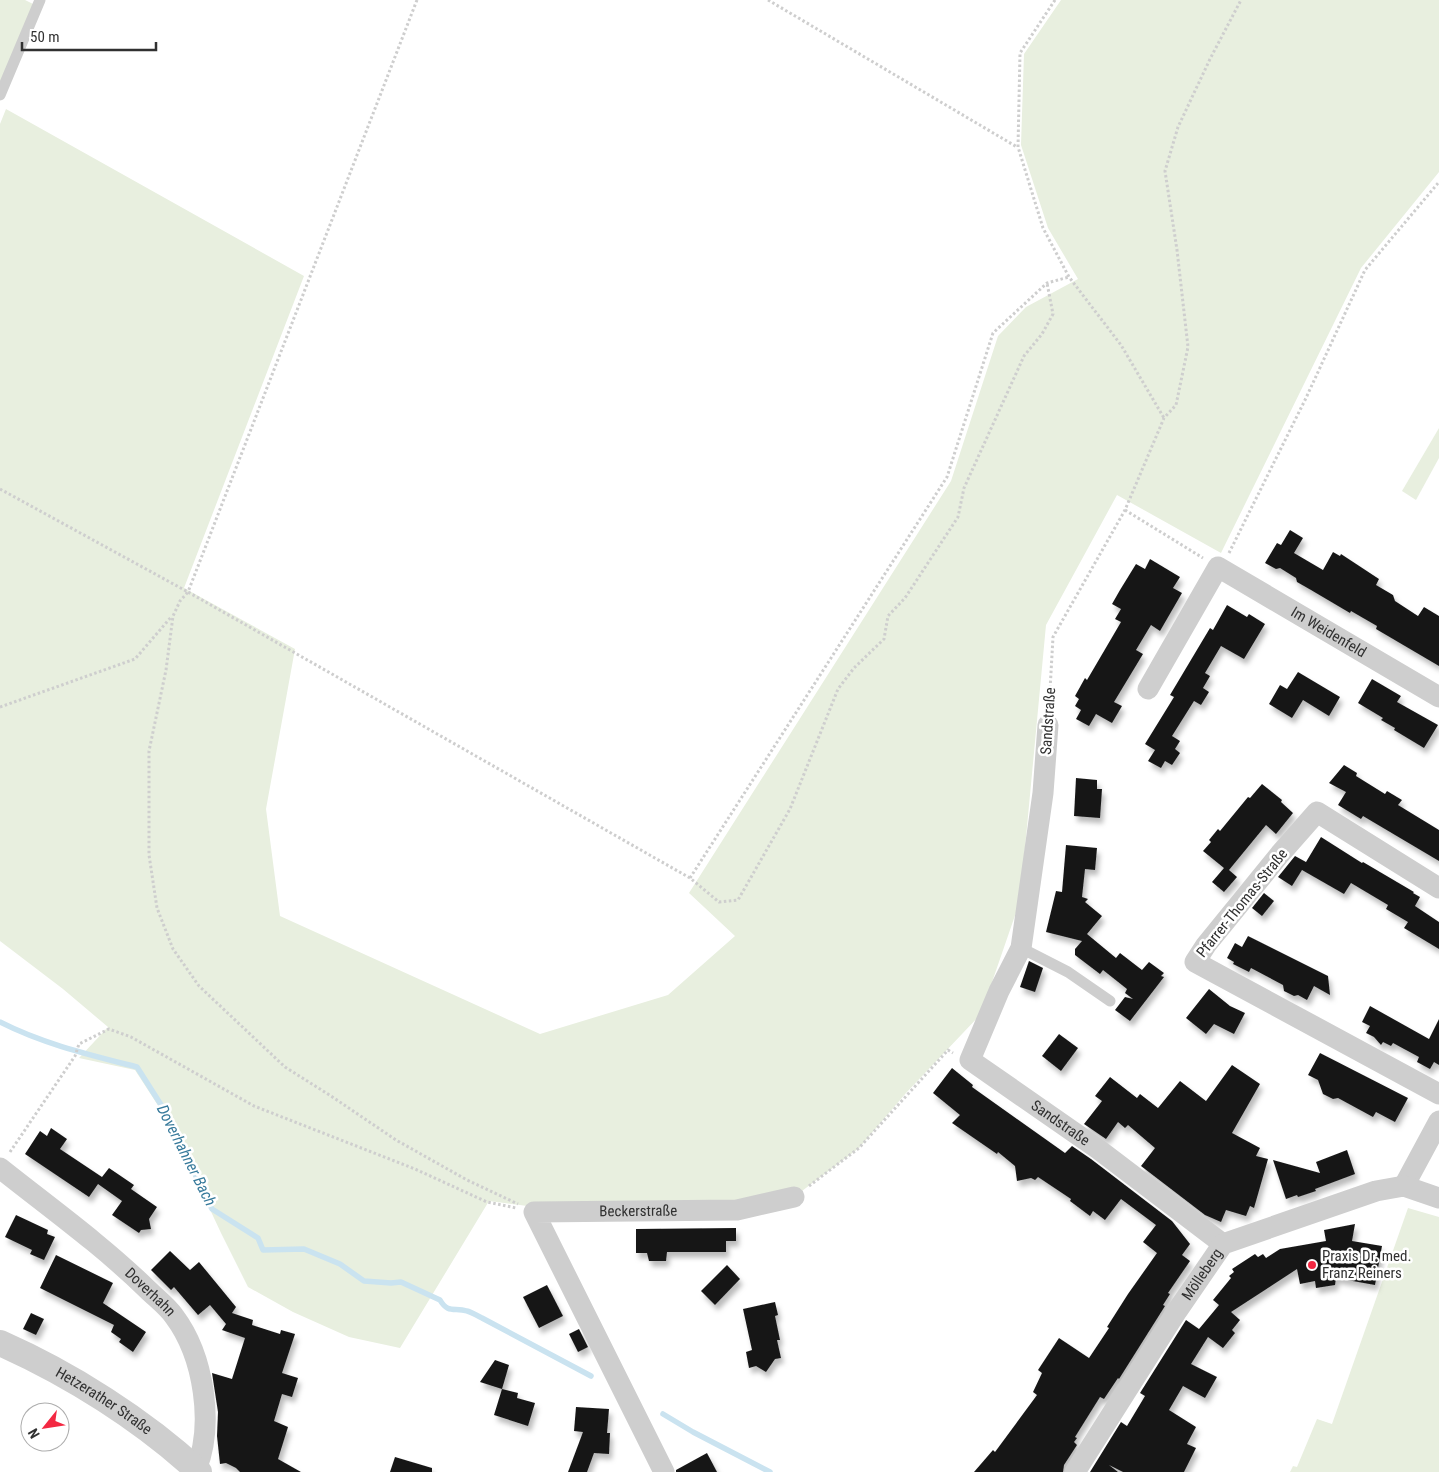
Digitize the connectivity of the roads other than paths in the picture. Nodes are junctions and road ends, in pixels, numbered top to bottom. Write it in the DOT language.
graph roads {
  1 [pos="40,0"];
  2 [pos="0,95"];
  3 [pos="1148,689"];
  4 [pos="1439,697"];
  5 [pos="1048,725"];
  6 [pos="1439,888"];
  7 [pos="1021,948"];
  8 [pos="1110,1001"];
  9 [pos="1439,1094"];
  10 [pos="1439,1121"];
  11 [pos="3,1163"];
  12 [pos="1404,1186"];
  13 [pos="794,1197"];
  14 [pos="1439,1198"];
  15 [pos="1223,1244"];
  16 [pos="0,1343"];
  17 [pos="197,1471"];
  18 [pos="664,1472"];
  19 [pos="1075,1472"];
  1 -- 2 [label="lane"];
  3 -- 4 [label="street, Im Weidenfeld"];
  5 -- 7 [label="street, Sandstraße"];
  6 -- 9 [label="street, Pfarrer-Thomas-Straße"];
  7 -- 8 [label="lane"];
  7 -- 15 [label="street, Sandstraße"];
  10 -- 12 [label="street"];
  11 -- 17 [label="street, Doverhahn"];
  12 -- 14 [label="street, Mölleberg"];
  12 -- 15 [label="street, Mölleberg"];
  13 -- 18 [label="street, Beckerstraße"];
  15 -- 19 [label="street, Mölleberg"];
  16 -- 17 [label="street, Hetzerather Straße"];
}
